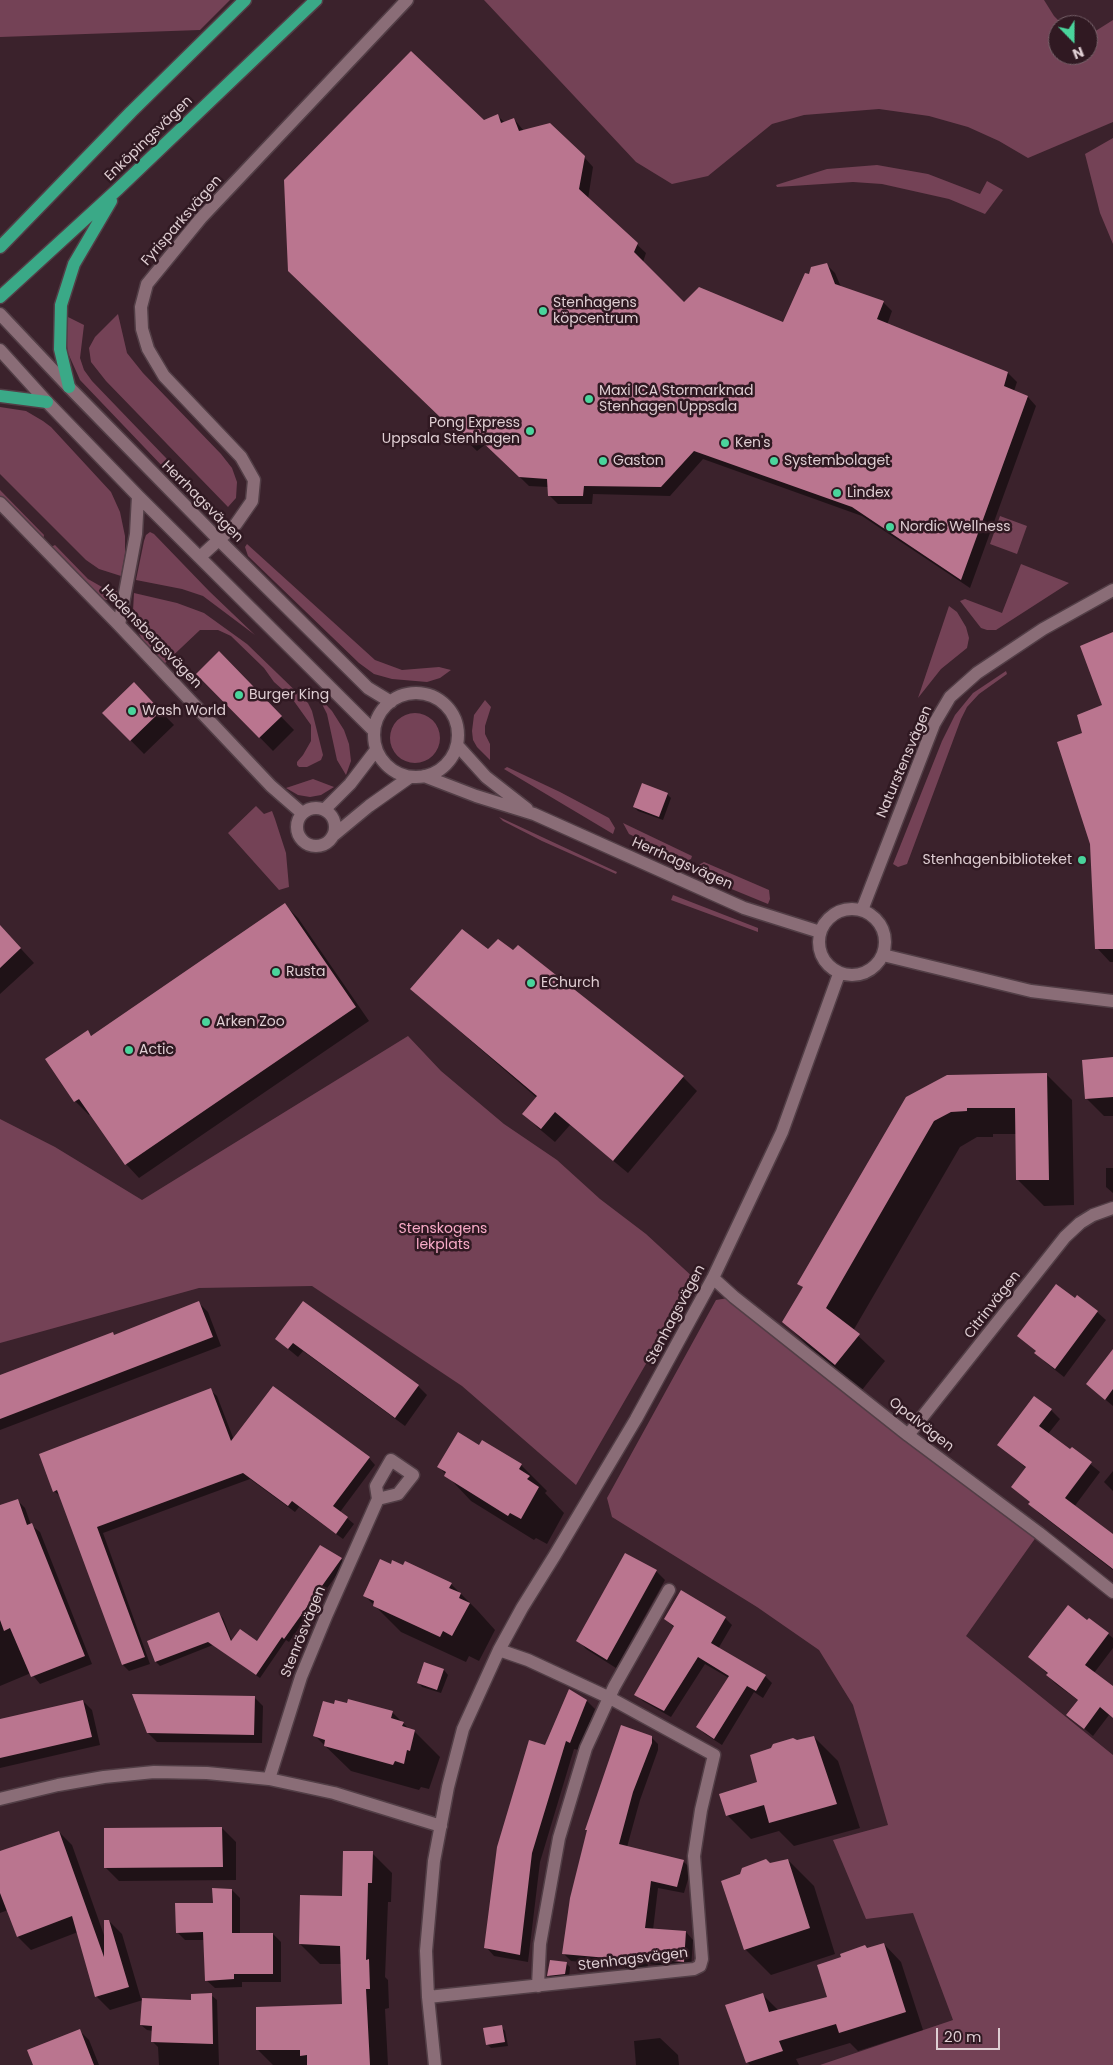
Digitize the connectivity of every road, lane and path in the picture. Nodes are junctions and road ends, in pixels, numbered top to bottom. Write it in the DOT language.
graph roads {
  1 [pos="245,0"];
  2 [pos="316,0"];
  3 [pos="407,0"];
  4 [pos="118,189"];
  5 [pos="0,247"];
  6 [pos="0,297"];
  7 [pos="0,314"];
  8 [pos="0,350"];
  9 [pos="69,388"];
  10 [pos="0,396"];
  11 [pos="47,402"];
  12 [pos="138,496"];
  13 [pos="0,503"];
  14 [pos="219,540"];
  15 [pos="200,557"];
  16 [pos="1113,590"];
  17 [pos="119,624"];
  18 [pos="391,702"];
  19 [pos="374,731"];
  20 [pos="457,745"];
  21 [pos="376,750"];
  22 [pos="424,776"];
  23 [pos="410,777"];
  24 [pos="325,809"];
  25 [pos="302,813"];
  26 [pos="534,814"];
  27 [pos="334,835"];
  28 [pos="862,910"];
  29 [pos="820,932"];
  30 [pos="884,955"];
  31 [pos="839,974"];
  32 [pos="1113,1001"];
  33 [pos="1113,1208"];
  34 [pos="713,1278"];
  35 [pos="908,1435"];
  36 [pos="378,1500"];
  37 [pos="669,1590"];
  38 [pos="1113,1592"];
  39 [pos="499,1650"];
  40 [pos="609,1698"];
  41 [pos="269,1779"];
  42 [pos="0,1799"];
  43 [pos="441,1826"];
  44 [pos="538,1986"];
  45 [pos="428,1997"];
  46 [pos="435,2065"];
  1 -- 5 [label="main road"];
  2 -- 4 [label="main road, Enköpingsvägen"];
  3 -- 14 [label="street, Fyrisparksvägen"];
  4 -- 6 [label="main road, Enköpingsvägen"];
  4 -- 9 [label="main road"];
  7 -- 9 [label="street, Herrhagsvägen"];
  8 -- 11 [label="street"];
  9 -- 14 [label="street, Herrhagsvägen"];
  10 -- 11 [label="main road"];
  11 -- 12 [label="street"];
  12 -- 15 [label="street"];
  12 -- 17 [label="street"];
  13 -- 17 [label="street, Hedensbergsvägen"];
  14 -- 15 [label="street, Fyrisparksvägen"];
  14 -- 18 [label="street, Herrhagsvägen"];
  15 -- 19 [label="street"];
  16 -- 28 [label="street, Naturstensvägen"];
  17 -- 25 [label="street, Hedensbergsvägen"];
  18 -- 19 [label="street"];
  18 -- 20 [label="street"];
  19 -- 21 [label="street"];
  20 -- 22 [label="street"];
  20 -- 26 [label="street, Herrhagsvägen"];
  21 -- 23 [label="street"];
  21 -- 24 [label="street"];
  22 -- 23 [label="street"];
  22 -- 26 [label="street, Herrhagsvägen"];
  23 -- 27 [label="street"];
  24 -- 25 [label="street"];
  24 -- 27 [label="street"];
  25 -- 27 [label="street"];
  26 -- 29 [label="street, Herrhagsvägen"];
  28 -- 29 [label="street"];
  28 -- 30 [label="street"];
  29 -- 31 [label="street"];
  30 -- 31 [label="street"];
  30 -- 32 [label="street"];
  31 -- 34 [label="street, Stenhagsvägen"];
  33 -- 35 [label="street, Citrinvägen"];
  34 -- 35 [label="street, Opalvägen"];
  34 -- 39 [label="street, Stenhagsvägen"];
  35 -- 38 [label="street, Opalvägen"];
  36 -- 41 [label="street, Stenrösvägen"];
  37 -- 40 [label="street"];
  39 -- 40 [label="street, Stenhagsvägen"];
  39 -- 43 [label="street, Stenhagsvägen"];
  40 -- 44 [label="street"];
  40 -- 44 [label="street, Stenhagsvägen"];
  41 -- 42 [label="street"];
  41 -- 43 [label="street"];
  43 -- 45 [label="street, Stenhagsvägen"];
  44 -- 45 [label="street, Stenhagsvägen"];
  45 -- 46 [label="street, Stenhagsvägen"];
}
